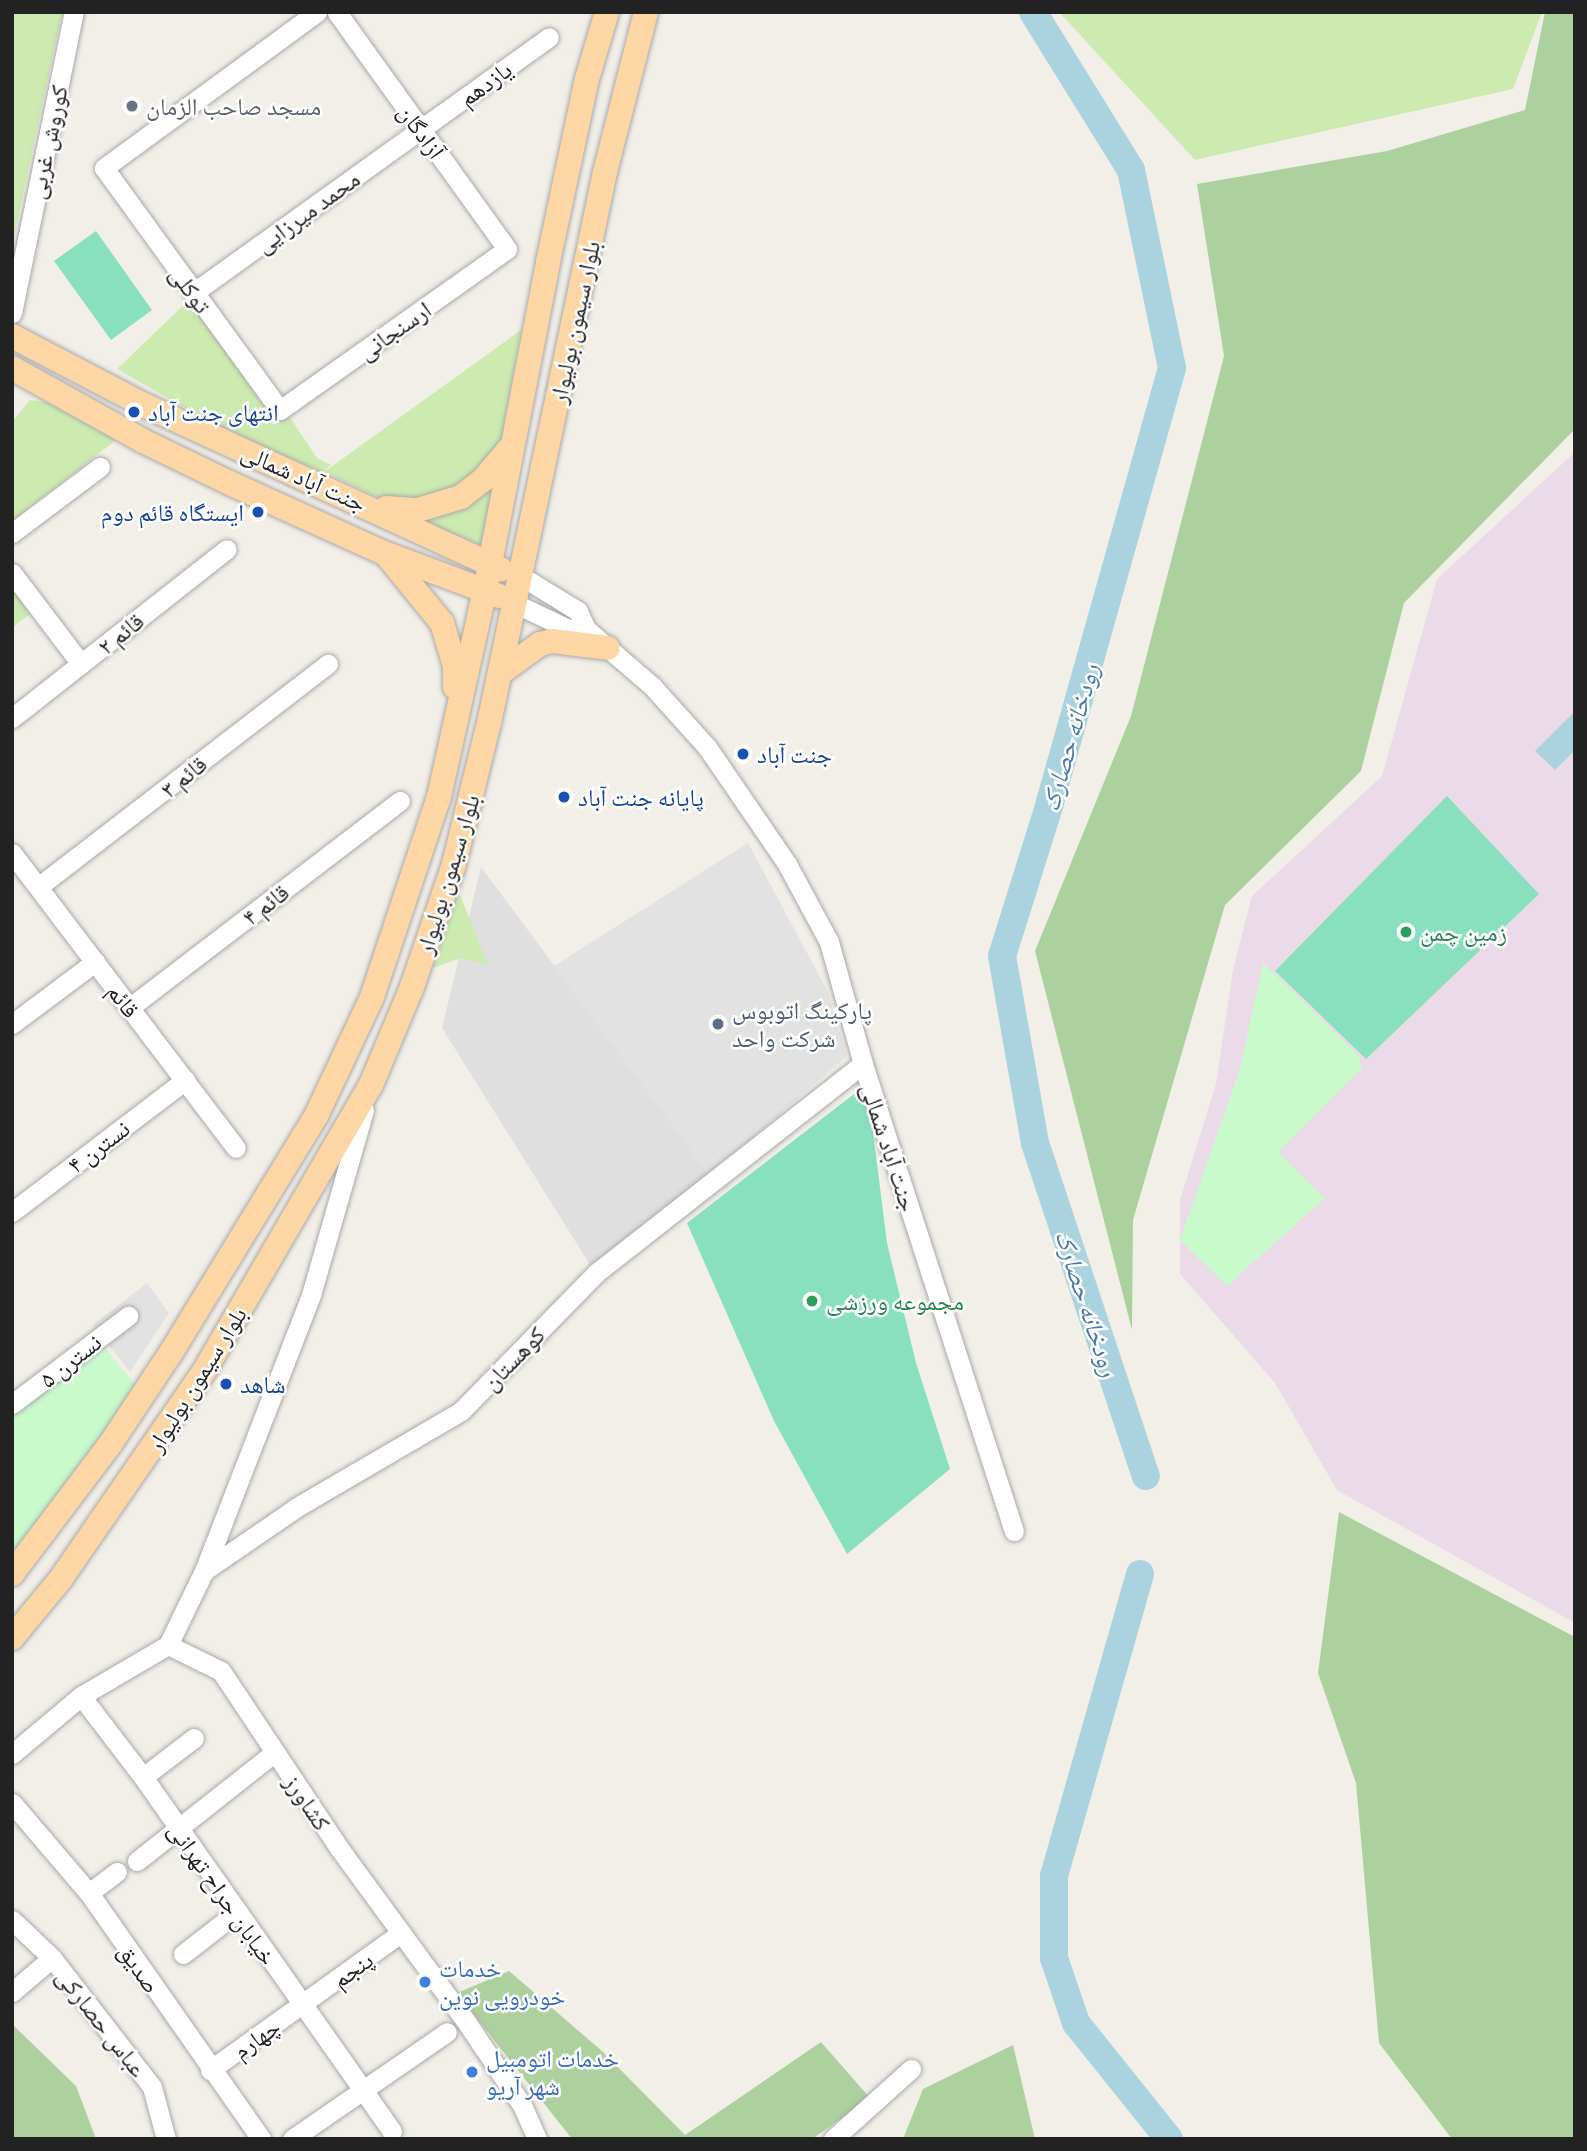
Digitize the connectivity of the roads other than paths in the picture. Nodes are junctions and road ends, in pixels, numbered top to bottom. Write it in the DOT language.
graph roads {
  1 [pos="74,12"];
  2 [pos="317,12"];
  3 [pos="337,12"];
  4 [pos="607,12"];
  5 [pos="646,12"];
  6 [pos="549,37"];
  7 [pos="421,129"];
  8 [pos="507,249"];
  9 [pos="194,293"];
  10 [pos="12,313"];
  11 [pos="12,336"];
  12 [pos="13,372"];
  13 [pos="280,410"];
  14 [pos="511,446"];
  15 [pos="100,467"];
  16 [pos="368,505"];
  17 [pos="12,533"];
  18 [pos="228,549"];
  19 [pos="384,553"];
  20 [pos="488,564"];
  21 [pos="12,573"];
  22 [pos="521,576"];
  23 [pos="485,590"];
  24 [pos="516,604"];
  25 [pos="586,629"];
  26 [pos="608,648"];
  27 [pos="81,664"];
  28 [pos="328,664"];
  29 [pos="500,673"];
  30 [pos="456,710"];
  31 [pos="12,718"];
  32 [pos="400,801"];
  33 [pos="12,853"];
  34 [pos="38,887"];
  35 [pos="95,961"];
  36 [pos="129,1007"];
  37 [pos="12,1024"];
  38 [pos="863,1064"];
  39 [pos="185,1080"];
  40 [pos="371,1085"];
  41 [pos="236,1148"];
  42 [pos="12,1212"];
  43 [pos="128,1315"];
  44 [pos="12,1404"];
  45 [pos="1014,1531"];
  46 [pos="204,1571"];
  47 [pos="12,1574"];
  48 [pos="12,1638"];
  49 [pos="168,1645"];
  50 [pos="81,1696"];
  51 [pos="194,1738"];
  52 [pos="275,1752"];
  53 [pos="12,1754"];
  54 [pos="143,1777"];
  55 [pos="12,1803"];
  56 [pos="177,1828"];
  57 [pos="137,1861"];
  58 [pos="117,1872"];
  59 [pos="89,1893"];
  60 [pos="237,1912"];
  61 [pos="12,1920"];
  62 [pos="401,1933"];
  63 [pos="183,1954"];
  64 [pos="52,1958"];
  65 [pos="12,1992"];
  66 [pos="303,2005"];
  67 [pos="447,2032"];
  68 [pos="911,2069"];
  69 [pos="210,2070"];
  70 [pos="363,2091"];
  71 [pos="391,2132"];
  72 [pos="166,2139"];
  73 [pos="261,2139"];
  74 [pos="292,2139"];
  75 [pos="537,2139"];
  76 [pos="833,2139"];
  1 -- 10 [label="street, کوروش غربی"];
  2 -- 9 [label="street, توکلی"];
  3 -- 7 [label="street, آزادگان"];
  4 -- 14 [label="main road, بلوار سیمون بولیوار"];
  5 -- 22 [label="main road, بلوار سیمون بولیوار"];
  6 -- 7 [label="street, یازدهم"];
  7 -- 8 [label="street, آزادگان"];
  7 -- 9 [label="street, محمد میرزایی"];
  8 -- 13 [label="street, ارسنجانی"];
  9 -- 13 [label="street, توکلی"];
  11 -- 16 [label="main road, جنت آباد شمالی"];
  12 -- 19 [label="main road, جنت آباد شمالی"];
  14 -- 16 [label="main road"];
  14 -- 20 [label="main road, بلوار سیمون بولیوار"];
  15 -- 17 [label="street"];
  16 -- 20 [label="main road, جنت آباد شمالی"];
  18 -- 27 [label="street, قائم ۲"];
  19 -- 23 [label="main road, جنت آباد شمالی"];
  19 -- 30 [label="main road"];
  20 -- 22 [label="main road, جنت آباد شمالی"];
  20 -- 23 [label="main road, بلوار سیمون بولیوار"];
  21 -- 27 [label="street"];
  22 -- 24 [label="main road, بلوار سیمون بولیوار"];
  22 -- 25 [label="street, جنت آباد شمالی"];
  23 -- 24 [label="main road, جنت آباد شمالی"];
  23 -- 30 [label="main road, بلوار سیمون بولیوار"];
  24 -- 25 [label="street, جنت آباد شمالی"];
  24 -- 29 [label="main road, بلوار سیمون بولیوار"];
  25 -- 26 [label="street, جنت آباد شمالی"];
  26 -- 29 [label="main road"];
  26 -- 38 [label="street, جنت آباد شمالی"];
  27 -- 31 [label="street, قائم ۲"];
  28 -- 34 [label="street, قائم ۳"];
  29 -- 40 [label="main road, بلوار سیمون بولیوار"];
  30 -- 47 [label="main road, بلوار سیمون بولیوار"];
  32 -- 36 [label="street, قائم ۴"];
  33 -- 34 [label="street, قائم"];
  34 -- 35 [label="street, قائم"];
  35 -- 36 [label="street, قائم"];
  35 -- 37 [label="street"];
  36 -- 39 [label="street, قائم"];
  38 -- 45 [label="street, جنت آباد شمالی"];
  38 -- 46 [label="street, کوهستان"];
  39 -- 41 [label="street, قائم"];
  39 -- 42 [label="street, نسترن ۴"];
  40 -- 46 [label="street"];
  40 -- 48 [label="main road, بلوار سیمون بولیوار"];
  43 -- 44 [label="street, نسترن ۵"];
  46 -- 49 [label="street, کوهستان"];
  49 -- 50 [label="street"];
  49 -- 52 [label="street, کشاورز"];
  50 -- 53 [label="street"];
  50 -- 54 [label="street, خیابان جراح تهرانی"];
  51 -- 54 [label="street"];
  52 -- 56 [label="street"];
  52 -- 62 [label="street, کشاورز"];
  54 -- 56 [label="street, خیابان جراح تهرانی"];
  55 -- 59 [label="street, صدیق"];
  56 -- 57 [label="street"];
  56 -- 60 [label="street, خیابان جراح تهرانی"];
  58 -- 59 [label="street"];
  59 -- 69 [label="street, صدیق"];
  60 -- 63 [label="street"];
  60 -- 66 [label="street, خیابان جراح تهرانی"];
  61 -- 64 [label="street, عباس حصارکی"];
  62 -- 66 [label="street, پنجم"];
  62 -- 75 [label="street, کشاورز"];
  64 -- 65 [label="street"];
  64 -- 72 [label="street, عباس حصارکی"];
  66 -- 69 [label="street, چهارم"];
  66 -- 70 [label="street, خیابان جراح تهرانی"];
  67 -- 70 [label="street"];
  68 -- 76 [label="street"];
  69 -- 73 [label="street, صدیق"];
  70 -- 71 [label="street, خیابان جراح تهرانی"];
  70 -- 74 [label="street"];
}
